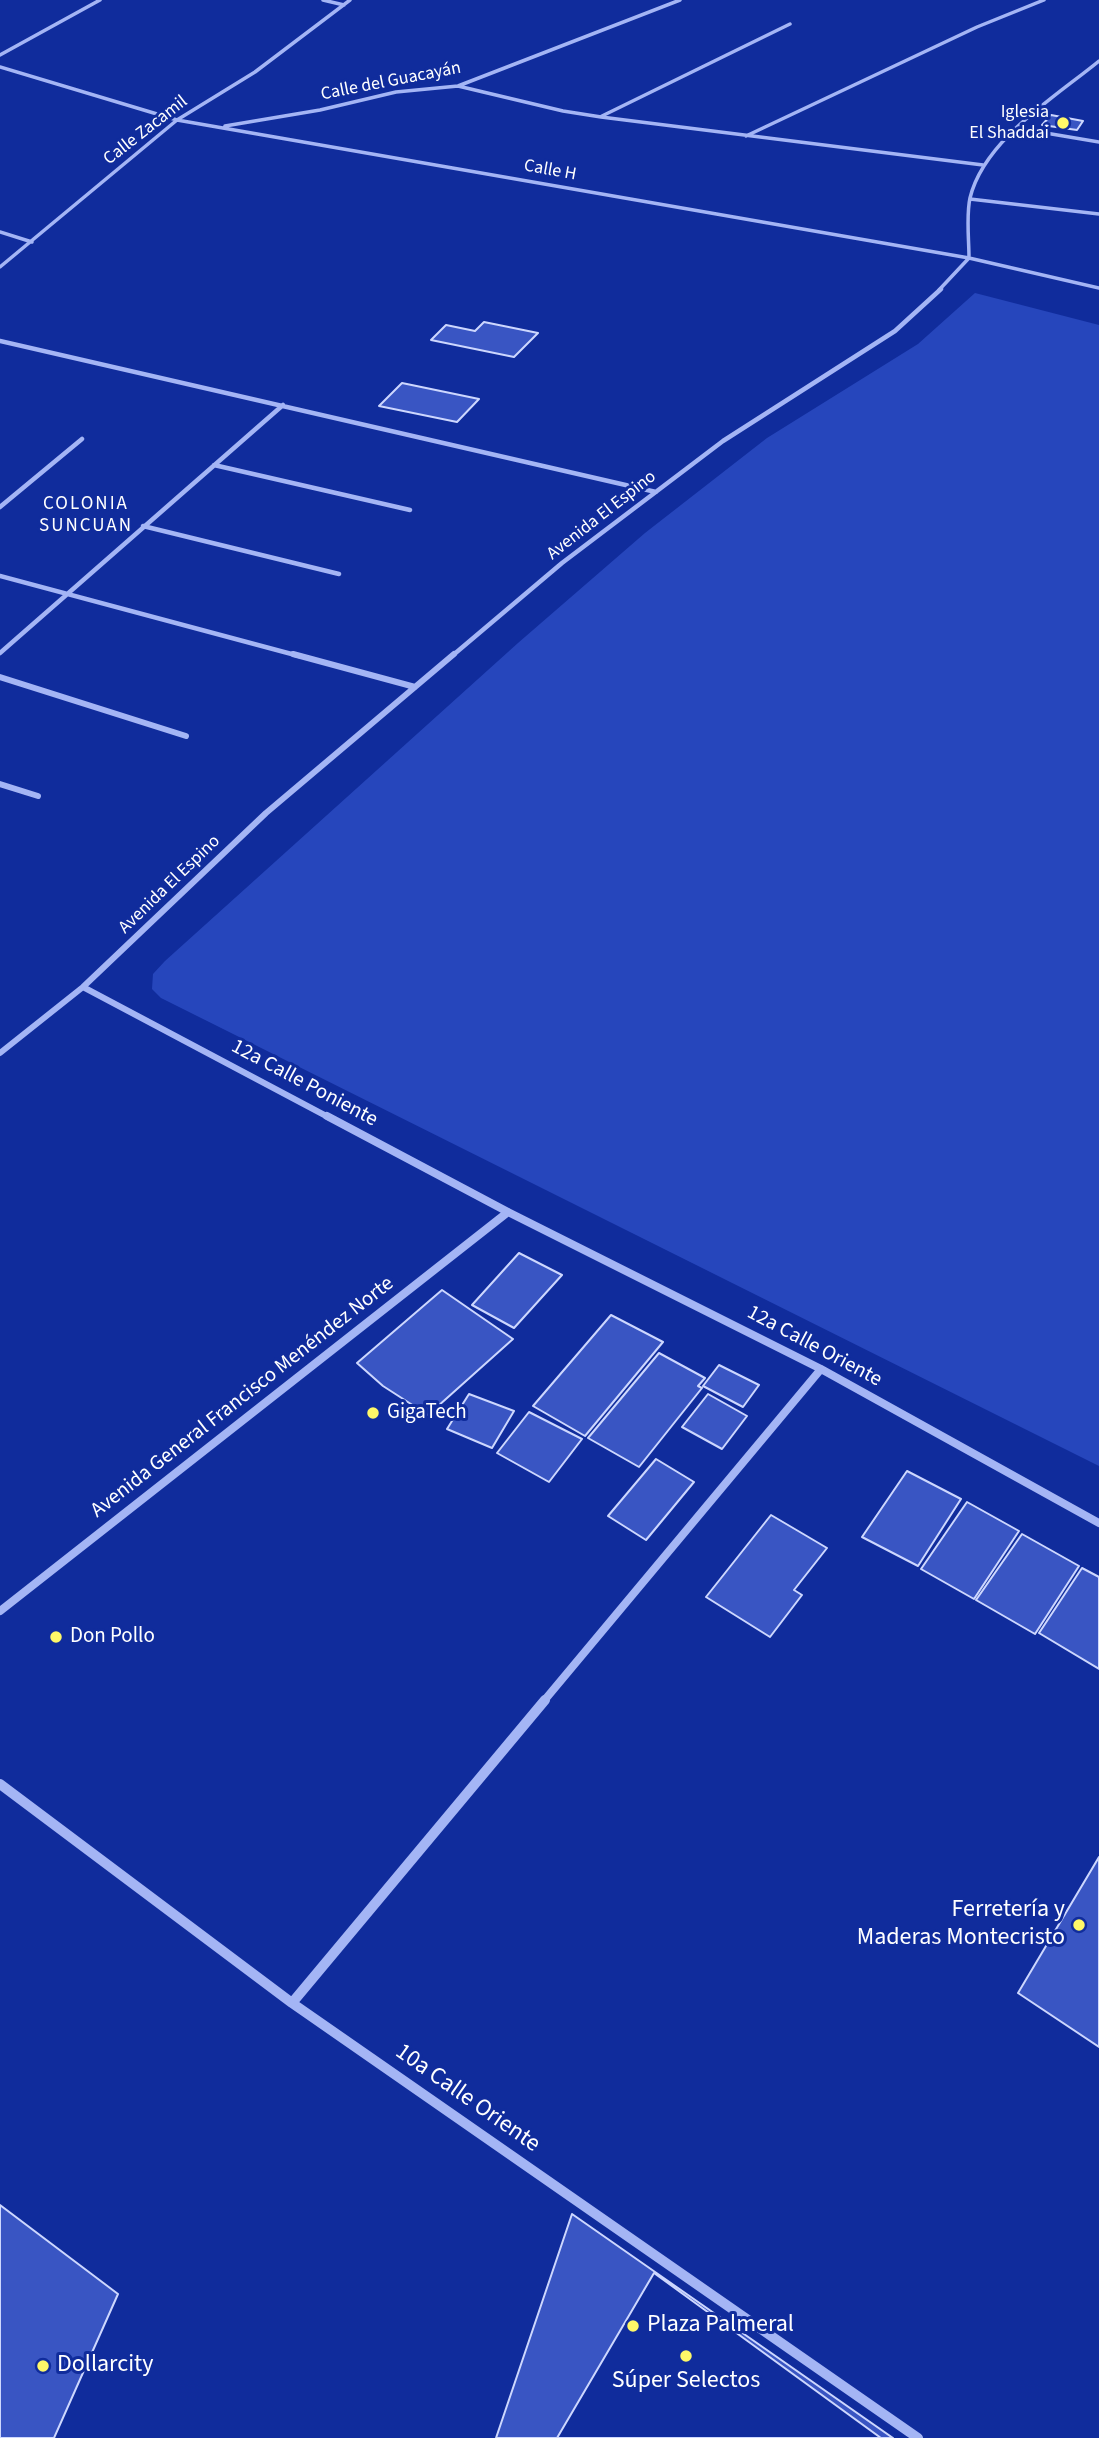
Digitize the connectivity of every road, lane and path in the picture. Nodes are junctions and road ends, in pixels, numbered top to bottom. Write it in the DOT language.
graph roads {
  1 [pos="100,0"];
  2 [pos="323,0"];
  3 [pos="350,0"];
  4 [pos="680,0"];
  5 [pos="1044,0"];
  6 [pos="344,5"];
  7 [pos="790,24"];
  8 [pos="0,55"];
  9 [pos="1099,61"];
  10 [pos="0,67"];
  11 [pos="458,86"];
  12 [pos="601,117"];
  13 [pos="177,120"];
  14 [pos="220,128"];
  15 [pos="1016,128"];
  16 [pos="746,136"];
  17 [pos="1099,142"];
  18 [pos="983,165"];
  19 [pos="970,199"];
  20 [pos="1099,214"];
  21 [pos="0,232"];
  22 [pos="32,242"];
  23 [pos="969,258"];
  24 [pos="0,267"];
  25 [pos="1099,288"];
  26 [pos="0,341"];
  27 [pos="283,405"];
  28 [pos="82,439"];
  29 [pos="214,465"];
  30 [pos="656,492"];
  31 [pos="0,507"];
  32 [pos="410,510"];
  33 [pos="143,526"];
  34 [pos="339,574"];
  35 [pos="0,576"];
  36 [pos="66,594"];
  37 [pos="0,653"];
  38 [pos="0,677"];
  39 [pos="415,687"];
  40 [pos="186,736"];
  41 [pos="0,784"];
  42 [pos="38,796"];
  43 [pos="83,987"];
  44 [pos="0,1052"];
  45 [pos="508,1212"];
  46 [pos="821,1369"];
  47 [pos="1099,1523"];
  48 [pos="0,1611"];
  49 [pos="0,1784"];
  50 [pos="292,2003"];
  51 [pos="918,2438"];
  1 -- 8 [label="street"];
  2 -- 6 [label="street"];
  3 -- 6 [label="street, Calle Zacamil"];
  4 -- 11 [label="street, Calle del Guacayán"];
  5 -- 16 [label="street"];
  6 -- 13 [label="street, Calle Zacamil"];
  7 -- 12 [label="street"];
  9 -- 15 [label="street"];
  10 -- 13 [label="street, Calle H"];
  11 -- 12 [label="street"];
  11 -- 14 [label="street, Calle del Guacayán"];
  12 -- 16 [label="street"];
  13 -- 14 [label="street, Calle H"];
  13 -- 22 [label="street, Calle Zacamil"];
  14 -- 23 [label="street, Calle H"];
  15 -- 17 [label="street"];
  15 -- 18 [label="street"];
  16 -- 18 [label="street"];
  18 -- 19 [label="street"];
  19 -- 20 [label="street"];
  19 -- 23 [label="street"];
  21 -- 22 [label="street"];
  22 -- 24 [label="street, Calle Zacamil"];
  23 -- 25 [label="street, Calle H"];
  23 -- 30 [label="street, Avenida El Espino"];
  26 -- 27 [label="street"];
  27 -- 29 [label="street"];
  27 -- 30 [label="street"];
  28 -- 31 [label="street"];
  29 -- 32 [label="street"];
  29 -- 33 [label="street"];
  30 -- 39 [label="street, Avenida El Espino"];
  33 -- 34 [label="street"];
  33 -- 36 [label="street"];
  35 -- 36 [label="street"];
  36 -- 37 [label="street"];
  36 -- 39 [label="street"];
  38 -- 40 [label="street"];
  39 -- 43 [label="street, Avenida El Espino"];
  41 -- 42 [label="street"];
  43 -- 44 [label="street, Avenida El Espino"];
  43 -- 45 [label="street, 12a Calle Poniente"];
  45 -- 46 [label="street, 12a Calle Oriente"];
  45 -- 48 [label="street, Avenida General Francisco Menéndez Norte"];
  46 -- 47 [label="street, 12a Calle Oriente"];
  46 -- 50 [label="street"];
  49 -- 50 [label="street, 10a Calle Oriente"];
  50 -- 51 [label="street, 10a Calle Oriente"];
}
